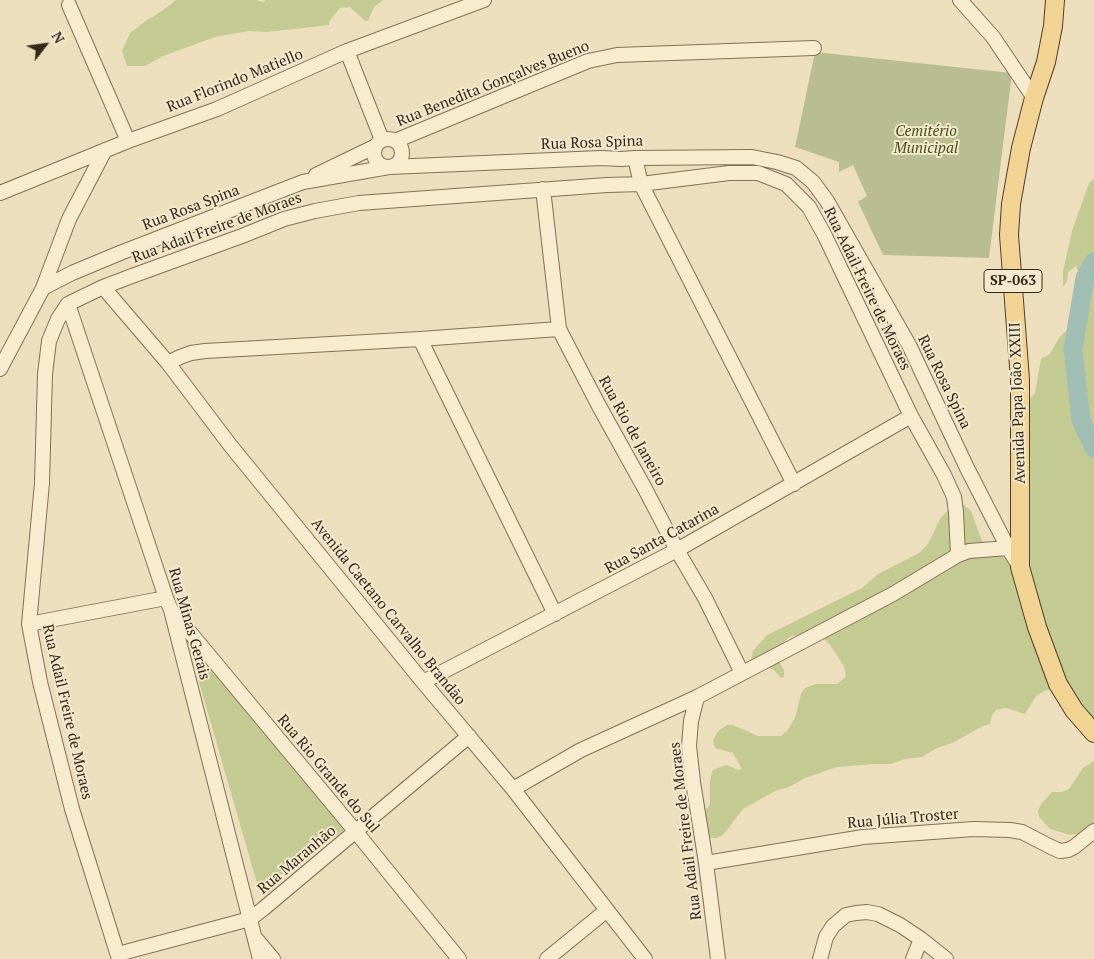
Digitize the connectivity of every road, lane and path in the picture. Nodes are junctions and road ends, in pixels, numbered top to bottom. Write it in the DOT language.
graph roads {
  1 [pos="960,0"];
  2 [pos="1054,0"];
  3 [pos="477,1"];
  4 [pos="69,5"];
  5 [pos="814,48"];
  6 [pos="348,51"];
  7 [pos="1034,98"];
  8 [pos="128,141"];
  9 [pos="384,142"];
  10 [pos="105,150"];
  11 [pos="635,158"];
  12 [pos="389,167"];
  13 [pos="604,171"];
  14 [pos="303,182"];
  15 [pos="641,184"];
  16 [pos="543,189"];
  17 [pos="0,193"];
  18 [pos="43,288"];
  19 [pos="103,288"];
  20 [pos="68,304"];
  21 [pos="559,328"];
  22 [pos="420,339"];
  23 [pos="168,363"];
  24 [pos="0,369"];
  25 [pos="911,416"];
  26 [pos="794,484"];
  27 [pos="1008,548"];
  28 [pos="677,550"];
  29 [pos="958,555"];
  30 [pos="1020,567"];
  31 [pos="169,604"];
  32 [pos="555,614"];
  33 [pos="29,624"];
  34 [pos="742,674"];
  35 [pos="423,682"];
  36 [pos="697,697"];
  37 [pos="1094,733"];
  38 [pos="469,736"];
  39 [pos="512,789"];
  40 [pos="1094,831"];
  41 [pos="356,832"];
  42 [pos="706,863"];
  43 [pos="607,910"];
  44 [pos="250,919"];
  45 [pos="255,938"];
  46 [pos="921,939"];
  47 [pos="118,957"];
  48 [pos="260,959"];
  49 [pos="273,959"];
  50 [pos="459,959"];
  51 [pos="547,959"];
  52 [pos="645,959"];
  53 [pos="718,959"];
  54 [pos="820,959"];
  55 [pos="913,959"];
  56 [pos="946,959"];
  1 -- 7 [label="street"];
  2 -- 7 [label="main road, Avenida Papa João XXIII / SP-063"];
  3 -- 6 [label="street, Rua Florindo Matiello"];
  4 -- 8 [label="street"];
  5 -- 9 [label="street, Rua Benedita Gonçalves Bueno"];
  6 -- 8 [label="street, Rua Florindo Matiello"];
  6 -- 9 [label="street"];
  7 -- 30 [label="main road, Avenida Papa João XXIII / SP-063"];
  8 -- 10 [label="street, Rua Florindo Matiello"];
  9 -- 12 [label="street"];
  9 -- 12 [label="street"];
  9 -- 14 [label="street, Rua Benedita Gonçalves Bueno"];
  10 -- 17 [label="street, Rua Florindo Matiello"];
  10 -- 18 [label="street"];
  11 -- 13 [label="street, Rua Rosa Spina"];
  11 -- 15 [label="street"];
  11 -- 27 [label="street, Rua Rosa Spina"];
  12 -- 13 [label="street, Rua Rosa Spina"];
  12 -- 14 [label="street, Rua Rosa Spina"];
  13 -- 15 [label="street, Rua Adail Freire de Moraes"];
  13 -- 16 [label="street, Rua Adail Freire de Moraes"];
  14 -- 18 [label="street, Rua Rosa Spina"];
  15 -- 25 [label="street, Rua Adail Freire de Moraes"];
  15 -- 26 [label="street"];
  16 -- 19 [label="street, Rua Adail Freire de Moraes"];
  16 -- 21 [label="street, Rua Rio de Janeiro"];
  18 -- 24 [label="street"];
  19 -- 20 [label="street, Rua Adail Freire de Moraes"];
  19 -- 23 [label="street, Avenida Caetano Carvalho Brandão"];
  20 -- 31 [label="street, Rua Minas Gerais"];
  20 -- 33 [label="street, Rua Adail Freire de Moraes"];
  21 -- 22 [label="street"];
  21 -- 28 [label="street, Rua Rio de Janeiro"];
  22 -- 23 [label="street"];
  22 -- 32 [label="street"];
  23 -- 35 [label="street, Avenida Caetano Carvalho Brandão"];
  25 -- 26 [label="street, Rua Santa Catarina"];
  25 -- 29 [label="street, Rua Adail Freire de Moraes"];
  26 -- 28 [label="street, Rua Santa Catarina"];
  27 -- 29 [label="street"];
  27 -- 30 [label="street, Rua Rosa Spina"];
  28 -- 32 [label="street, Rua Santa Catarina"];
  28 -- 34 [label="street, Rua Rio de Janeiro"];
  29 -- 34 [label="street"];
  30 -- 37 [label="main road, Avenida Papa João XXIII / SP-063"];
  31 -- 33 [label="street"];
  31 -- 41 [label="street, Rua Rio Grande do Sul"];
  31 -- 44 [label="street, Rua Minas Gerais"];
  32 -- 35 [label="street, Rua Santa Catarina"];
  33 -- 47 [label="street, Rua Adail Freire de Moraes"];
  34 -- 36 [label="street"];
  35 -- 38 [label="street, Avenida Caetano Carvalho Brandão"];
  36 -- 39 [label="street"];
  36 -- 42 [label="street, Rua Adail Freire de Moraes"];
  38 -- 39 [label="street, Avenida Caetano Carvalho Brandão"];
  38 -- 41 [label="street, Rua Maranhão"];
  39 -- 43 [label="street, Avenida Caetano Carvalho Brandão"];
  40 -- 42 [label="street, Rua Júlia Troster"];
  41 -- 44 [label="street, Rua Maranhão"];
  41 -- 50 [label="street, Rua Rio Grande do Sul"];
  42 -- 53 [label="street, Rua Adail Freire de Moraes"];
  43 -- 51 [label="street"];
  43 -- 52 [label="street, Avenida Caetano Carvalho Brandão"];
  44 -- 45 [label="street, Rua Minas Gerais"];
  44 -- 47 [label="street, Rua Maranhão"];
  45 -- 48 [label="street, Rua Minas Gerais"];
  45 -- 49 [label="street"];
  46 -- 54 [label="street"];
  46 -- 55 [label="street"];
  46 -- 56 [label="street"];
}
